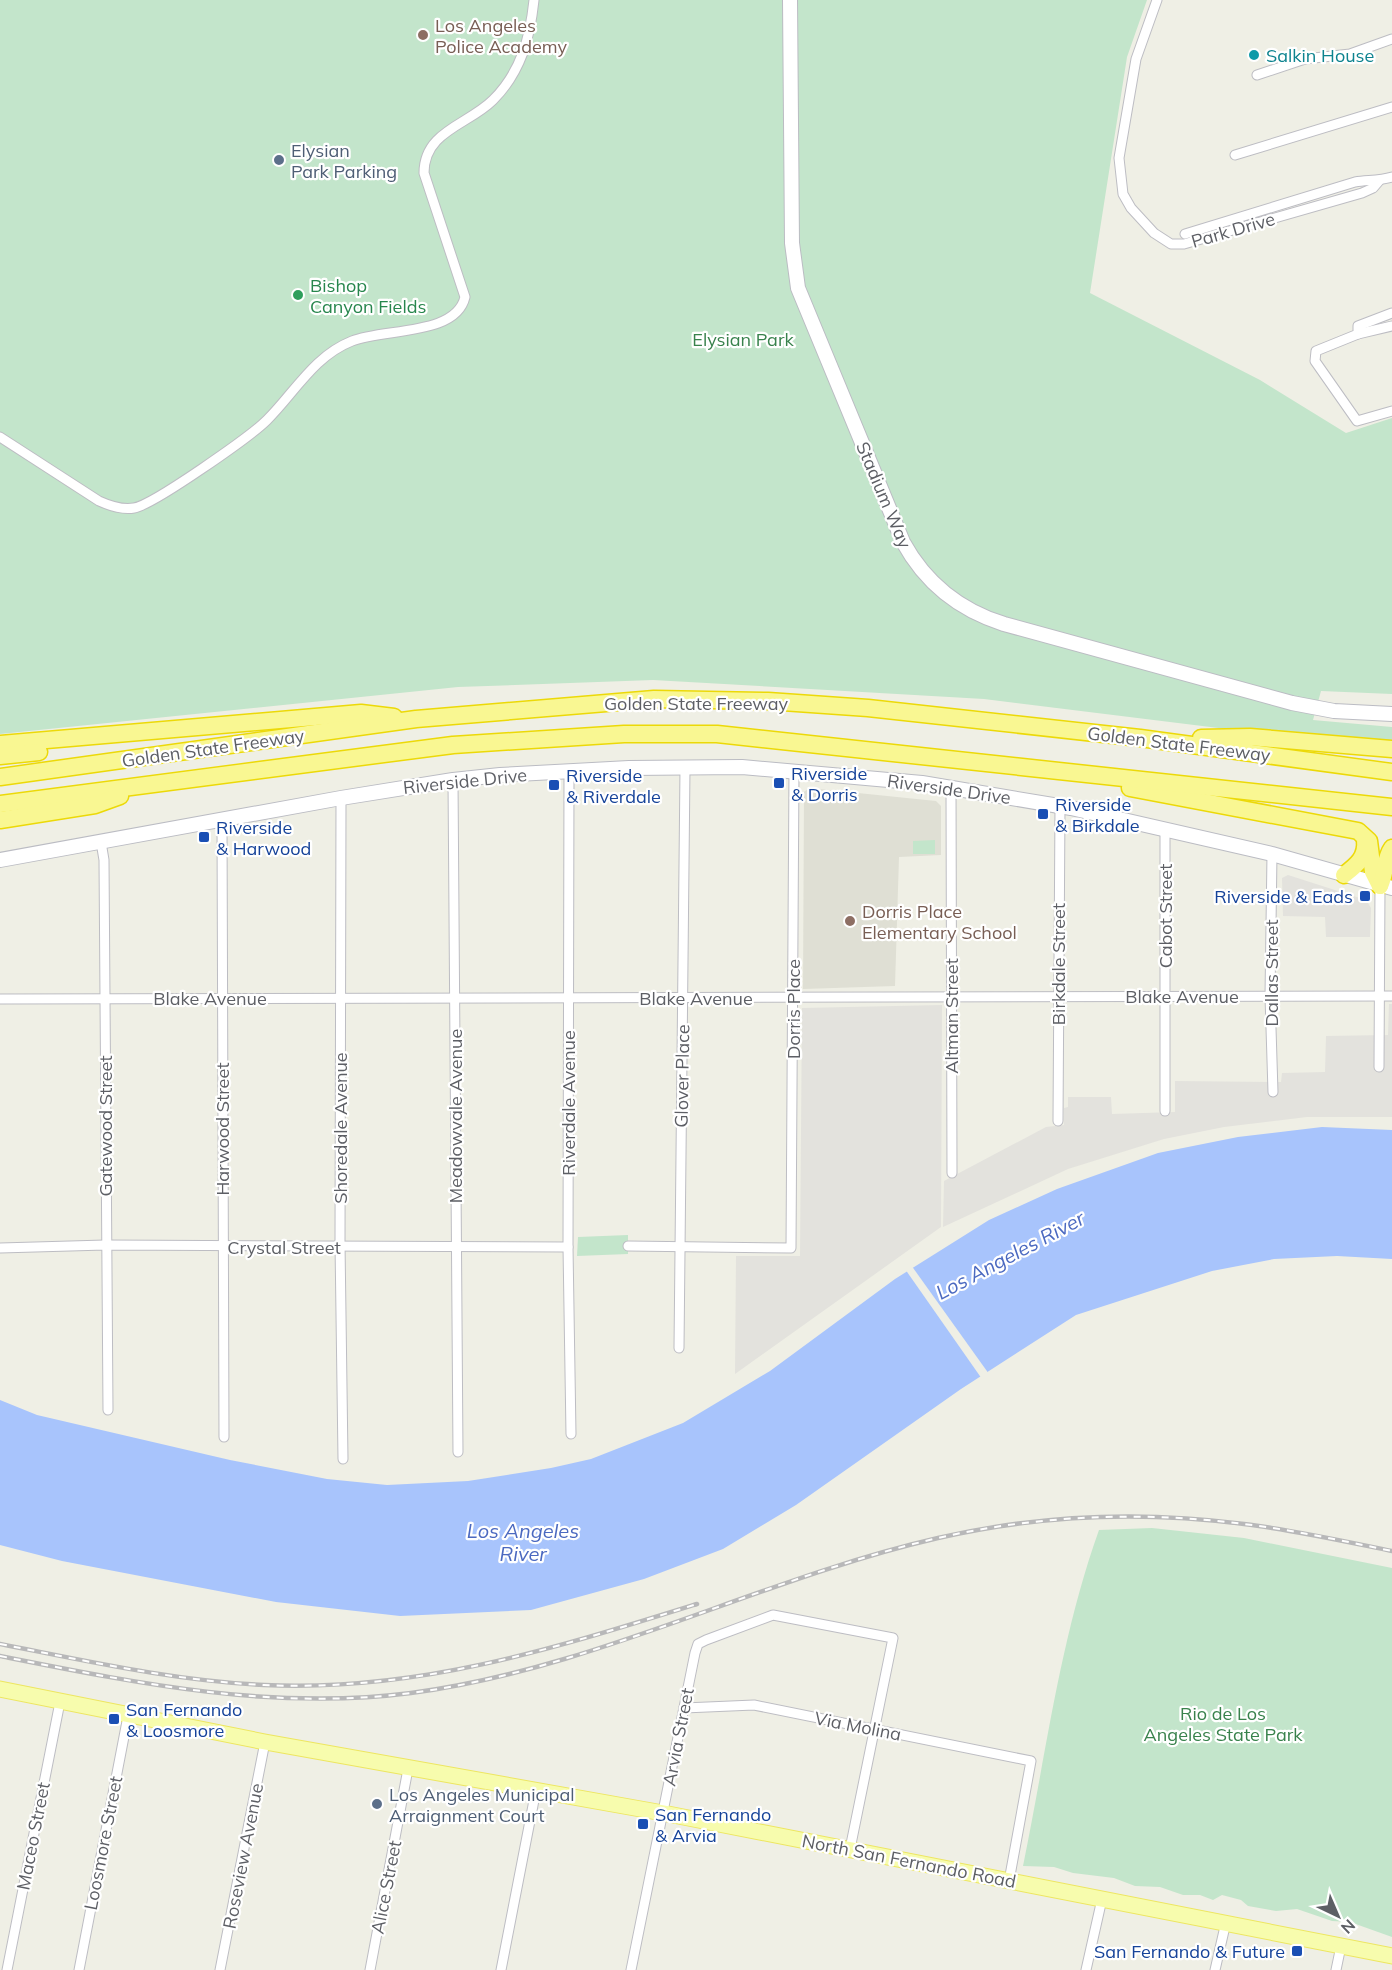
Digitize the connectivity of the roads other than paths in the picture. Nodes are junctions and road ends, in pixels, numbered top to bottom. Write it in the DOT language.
graph roads {
  1 [pos="534,0"];
  2 [pos="790,0"];
  3 [pos="1158,0"];
  4 [pos="1392,39"];
  5 [pos="1257,75"];
  6 [pos="1392,107"];
  7 [pos="1235,155"];
  8 [pos="1392,177"];
  9 [pos="1379,181"];
  10 [pos="1185,234"];
  11 [pos="1392,313"];
  12 [pos="1392,326"];
  13 [pos="1358,334"];
  14 [pos="1392,411"];
  15 [pos="0,437"];
  16 [pos="1392,714"];
  17 [pos="416,720"];
  18 [pos="152,732"];
  19 [pos="1140,738"];
  20 [pos="0,744"];
  21 [pos="1392,749"];
  22 [pos="0,756"];
  23 [pos="1029,767"];
  24 [pos="685,768"];
  25 [pos="794,770"];
  26 [pos="569,771"];
  27 [pos="1392,772"];
  28 [pos="0,777"];
  29 [pos="453,780"];
  30 [pos="147,786"];
  31 [pos="951,787"];
  32 [pos="341,798"];
  33 [pos="0,804"];
  34 [pos="1060,807"];
  35 [pos="1392,807"];
  36 [pos="0,820"];
  37 [pos="222,821"];
  38 [pos="1165,829"];
  39 [pos="1365,836"];
  40 [pos="101,842"];
  41 [pos="1392,848"];
  42 [pos="1272,854"];
  43 [pos="0,861"];
  44 [pos="1344,875"];
  45 [pos="1386,887"];
  46 [pos="951,996"];
  47 [pos="1057,996"];
  48 [pos="1164,996"];
  49 [pos="1270,996"];
  50 [pos="1380,996"];
  51 [pos="1392,996"];
  52 [pos="455,997"];
  53 [pos="568,997"];
  54 [pos="104,998"];
  55 [pos="223,998"];
  56 [pos="339,998"];
  57 [pos="683,998"];
  58 [pos="793,998"];
  59 [pos="0,999"];
  60 [pos="1379,1067"];
  61 [pos="1273,1092"];
  62 [pos="1165,1111"];
  63 [pos="1058,1120"];
  64 [pos="952,1173"];
  65 [pos="105,1245"];
  66 [pos="628,1246"];
  67 [pos="222,1247"];
  68 [pos="340,1247"];
  69 [pos="455,1247"];
  70 [pos="568,1247"];
  71 [pos="680,1247"];
  72 [pos="0,1248"];
  73 [pos="679,1348"];
  74 [pos="108,1410"];
  75 [pos="571,1434"];
  76 [pos="224,1437"];
  77 [pos="458,1452"];
  78 [pos="343,1459"];
  79 [pos="0,1689"];
  80 [pos="60,1702"];
  81 [pos="684,1708"];
  82 [pos="128,1716"];
  83 [pos="874,1729"];
  84 [pos="266,1742"];
  85 [pos="408,1769"];
  86 [pos="536,1790"];
  87 [pos="663,1813"];
  88 [pos="850,1850"];
  89 [pos="1009,1881"];
  90 [pos="1102,1899"];
  91 [pos="1226,1922"];
  92 [pos="1341,1946"];
  93 [pos="1392,1956"];
  94 [pos="7,1970"];
  95 [pos="79,1970"];
  96 [pos="220,1970"];
  97 [pos="370,1970"];
  98 [pos="501,1970"];
  99 [pos="631,1970"];
  100 [pos="1086,1970"];
  101 [pos="1215,1970"];
  102 [pos="1336,1970"];
  1 -- 15 [label="street"];
  2 -- 16 [label="main road, Stadium Way"];
  3 -- 9 [label="street, Park Drive"];
  4 -- 5 [label="street"];
  6 -- 7 [label="street"];
  8 -- 9 [label="street"];
  9 -- 10 [label="street"];
  11 -- 13 [label="street"];
  12 -- 13 [label="street"];
  13 -- 14 [label="street"];
  17 -- 18 [label="highway"];
  17 -- 19 [label="highway, Golden State Freeway"];
  17 -- 28 [label="highway, Golden State Freeway"];
  18 -- 20 [label="highway"];
  18 -- 22 [label="highway"];
  19 -- 21 [label="highway"];
  19 -- 27 [label="highway, Golden State Freeway"];
  23 -- 30 [label="highway, Golden State Freeway"];
  23 -- 35 [label="highway, Golden State Freeway"];
  23 -- 39 [label="highway"];
  24 -- 25 [label="main road, Riverside Drive"];
  24 -- 26 [label="main road, Riverside Drive"];
  24 -- 57 [label="street, Glover Place"];
  25 -- 31 [label="main road, Riverside Drive"];
  25 -- 58 [label="street, Dorris Place"];
  26 -- 29 [label="main road, Riverside Drive"];
  26 -- 53 [label="street, Riverdale Avenue"];
  29 -- 32 [label="main road, Riverside Drive"];
  29 -- 52 [label="street, Meadowvale Avenue"];
  30 -- 33 [label="highway, Golden State Freeway"];
  30 -- 36 [label="highway"];
  31 -- 34 [label="main road, Riverside Drive"];
  31 -- 46 [label="street, Altman Street"];
  32 -- 37 [label="main road, Riverside Drive"];
  32 -- 56 [label="street, Shoredale Avenue"];
  34 -- 38 [label="main road, Riverside Drive"];
  34 -- 47 [label="street, Birkdale Street"];
  37 -- 40 [label="main road, Riverside Drive"];
  37 -- 55 [label="street, Harwood Street"];
  38 -- 42 [label="main road, Riverside Drive"];
  38 -- 48 [label="street, Cabot Street"];
  39 -- 44 [label="highway"];
  39 -- 45 [label="highway"];
  40 -- 43 [label="main road, Riverside Drive"];
  40 -- 54 [label="street, Gatewood Street"];
  41 -- 45 [label="highway"];
  42 -- 44 [label="main road, Riverside Drive"];
  42 -- 49 [label="street, Dallas Street"];
  44 -- 45 [label="main road, Riverside Drive"];
  45 -- 50 [label="street"];
  46 -- 47 [label="street, Blake Avenue"];
  46 -- 58 [label="street, Blake Avenue"];
  46 -- 64 [label="street, Altman Street"];
  47 -- 48 [label="street, Blake Avenue"];
  47 -- 63 [label="street, Birkdale Street"];
  48 -- 49 [label="street, Blake Avenue"];
  48 -- 62 [label="street, Cabot Street"];
  49 -- 50 [label="street, Blake Avenue"];
  49 -- 61 [label="street, Dallas Street"];
  50 -- 51 [label="street, Blake Avenue"];
  50 -- 60 [label="street"];
  52 -- 53 [label="street, Blake Avenue"];
  52 -- 56 [label="street, Blake Avenue"];
  52 -- 69 [label="street, Meadowvale Avenue"];
  53 -- 57 [label="street, Blake Avenue"];
  53 -- 70 [label="street, Riverdale Avenue"];
  54 -- 55 [label="street, Blake Avenue"];
  54 -- 59 [label="street, Blake Avenue"];
  54 -- 65 [label="street, Gatewood Street"];
  55 -- 56 [label="street, Blake Avenue"];
  55 -- 67 [label="street, Harwood Street"];
  56 -- 68 [label="street, Shoredale Avenue"];
  57 -- 58 [label="street, Blake Avenue"];
  57 -- 71 [label="street, Glover Place"];
  58 -- 71 [label="street, Dorris Place"];
  65 -- 67 [label="street, Crystal Street"];
  65 -- 72 [label="street, Crystal Street"];
  65 -- 74 [label="street, Gatewood Street"];
  66 -- 71 [label="street"];
  67 -- 68 [label="street, Crystal Street"];
  67 -- 76 [label="street, Harwood Street"];
  68 -- 69 [label="street, Crystal Street"];
  68 -- 78 [label="street, Shoredale Avenue"];
  69 -- 70 [label="street, Crystal Street"];
  69 -- 77 [label="street, Meadowvale Avenue"];
  70 -- 75 [label="street, Riverdale Avenue"];
  71 -- 73 [label="street, Glover Place"];
  79 -- 80 [label="main road, North San Fernando Road"];
  80 -- 82 [label="main road, North San Fernando Road"];
  80 -- 94 [label="street, Maceo Street"];
  81 -- 83 [label="street, Via Molina"];
  81 -- 83 [label="street, Arvia Street"];
  81 -- 87 [label="street, Arvia Street"];
  82 -- 84 [label="main road, North San Fernando Road"];
  82 -- 95 [label="street, Loosmore Street"];
  83 -- 88 [label="street"];
  83 -- 89 [label="street, Via Molina"];
  84 -- 85 [label="main road, North San Fernando Road"];
  84 -- 96 [label="street, Roseview Avenue"];
  85 -- 86 [label="main road, North San Fernando Road"];
  85 -- 97 [label="street, Alice Street"];
  86 -- 87 [label="main road, North San Fernando Road"];
  86 -- 98 [label="street"];
  87 -- 88 [label="main road, North San Fernando Road"];
  87 -- 99 [label="street, Arvia Street"];
  88 -- 89 [label="main road, North San Fernando Road"];
  89 -- 90 [label="main road, North San Fernando Road"];
  90 -- 91 [label="main road, North San Fernando Road"];
  90 -- 100 [label="street"];
  91 -- 92 [label="main road, North San Fernando Road"];
  91 -- 101 [label="street"];
  92 -- 93 [label="main road, North San Fernando Road"];
  92 -- 102 [label="street"];
}
